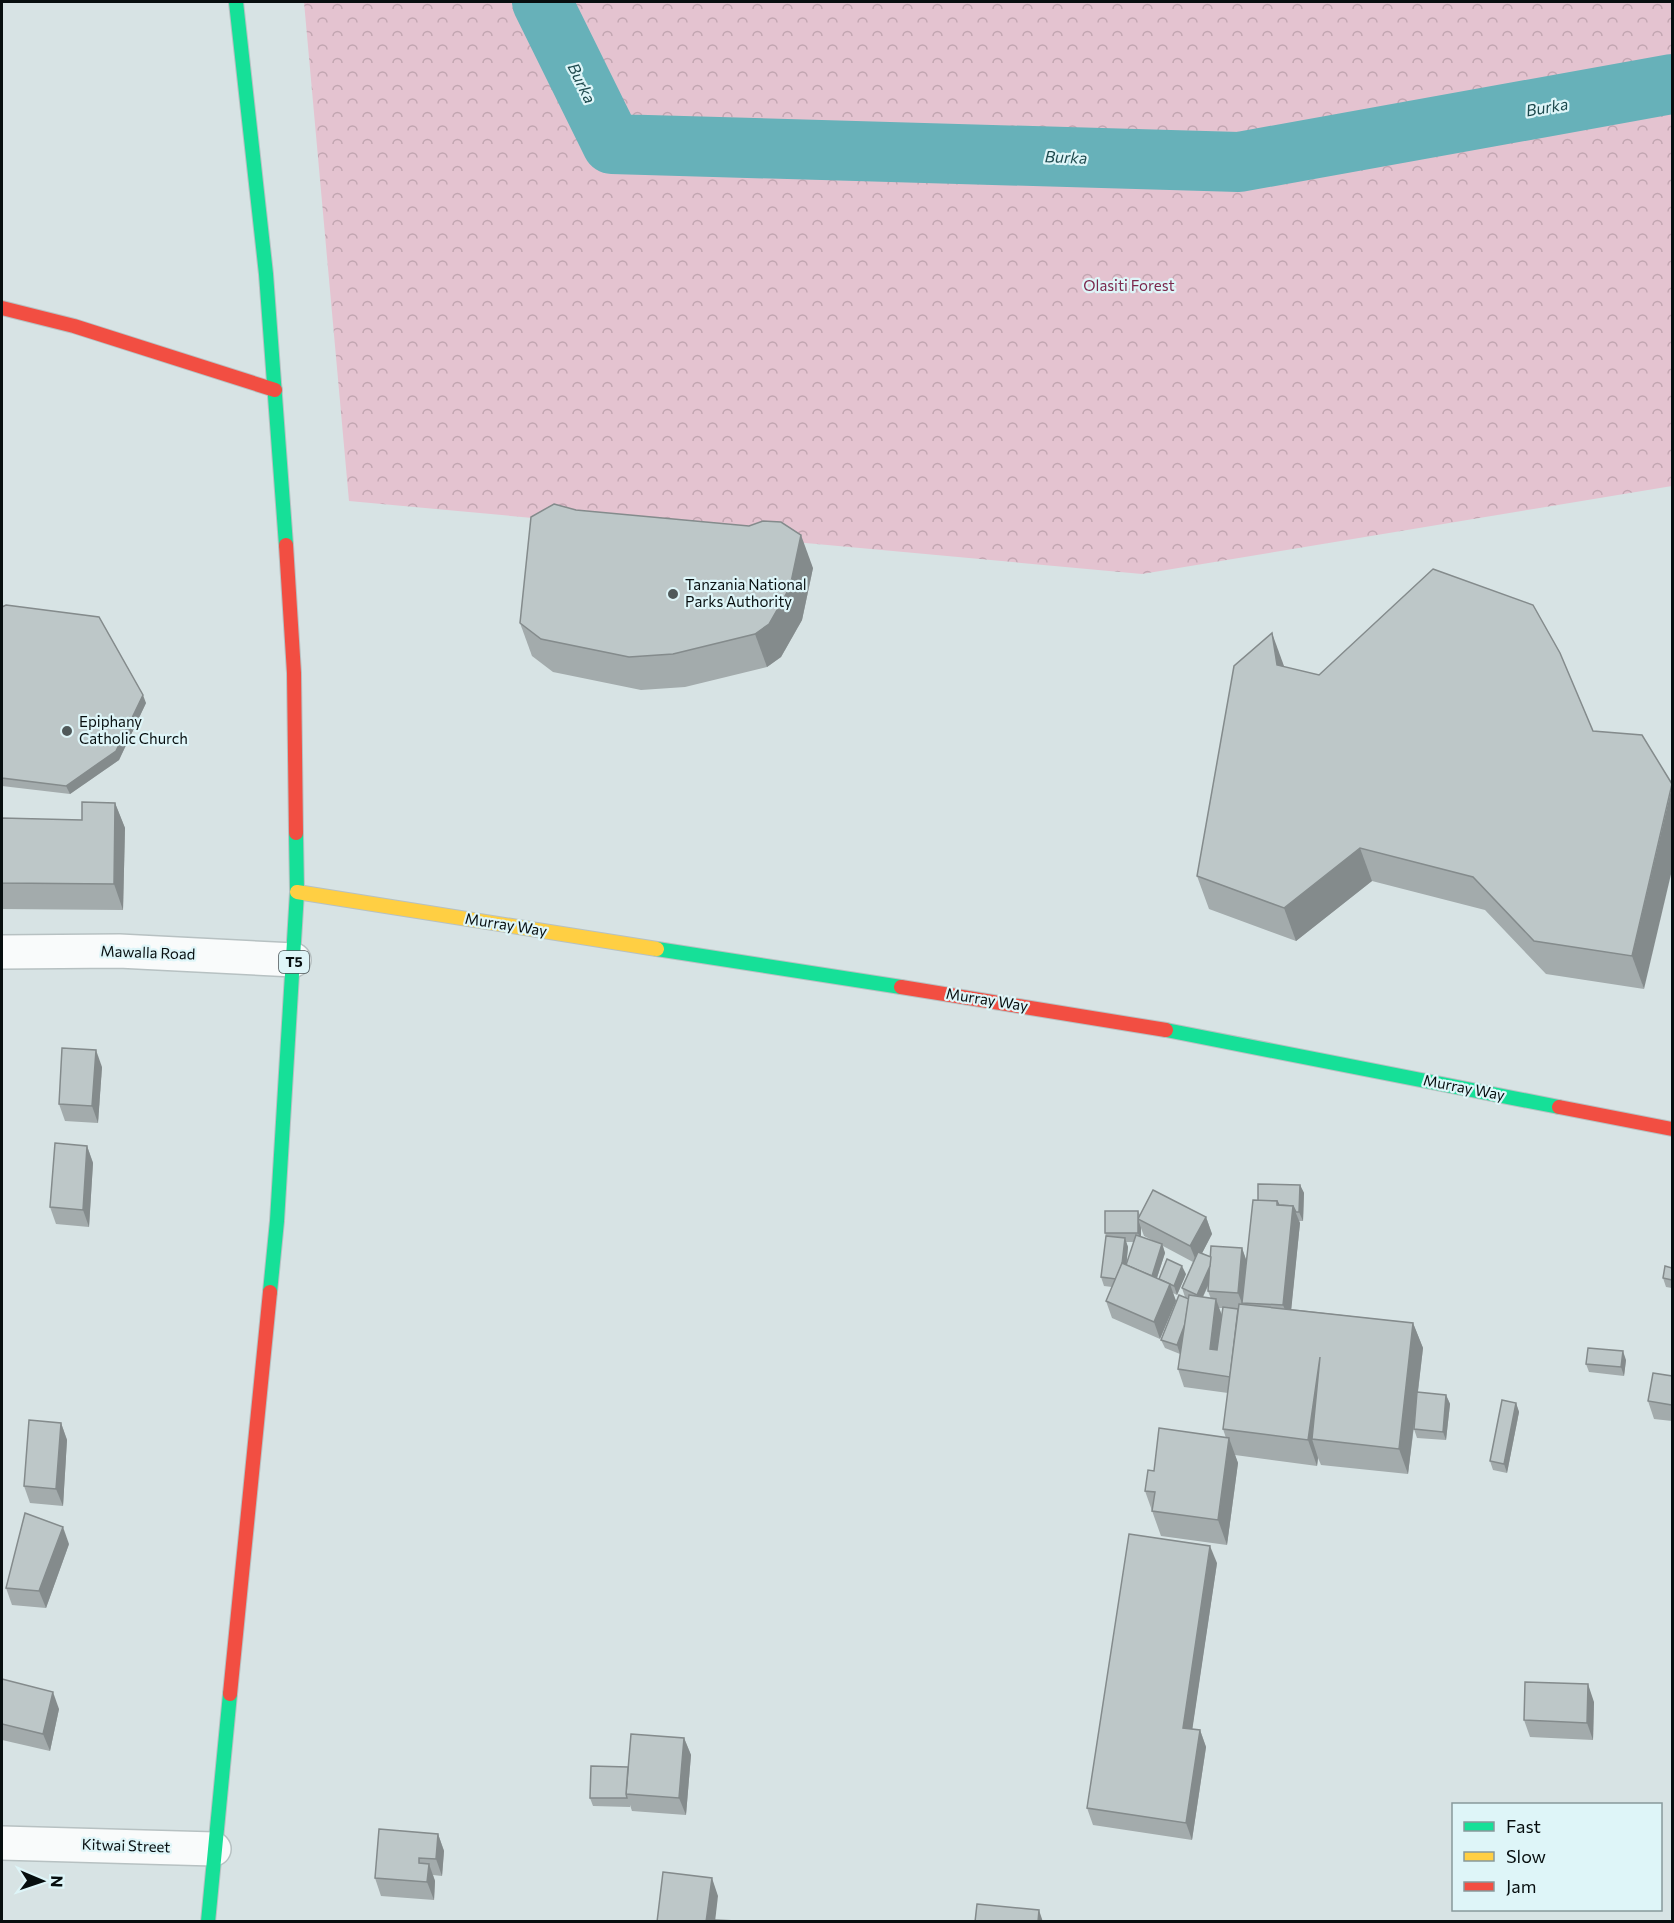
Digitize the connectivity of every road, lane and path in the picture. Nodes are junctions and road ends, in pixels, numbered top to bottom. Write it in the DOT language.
graph roads {
  1 [pos="236,2"];
  2 [pos="2,308"];
  3 [pos="275,390"];
  4 [pos="297,892"];
  5 [pos="2,952"];
  6 [pos="294,960"];
  7 [pos="1672,1129"];
  8 [pos="2,1843"];
  9 [pos="214,1850"];
  10 [pos="208,1922"];
  1 -- 3 [label="main road, T5"];
  2 -- 3 [label="main road"];
  3 -- 4 [label="main road, T5"];
  4 -- 6 [label="main road, T5"];
  4 -- 7 [label="main road, Murray Way"];
  5 -- 6 [label="street, Mawalla Road"];
  6 -- 9 [label="main road, T5"];
  8 -- 9 [label="street, Kitwai Street"];
  9 -- 10 [label="main road, T5"];
}
